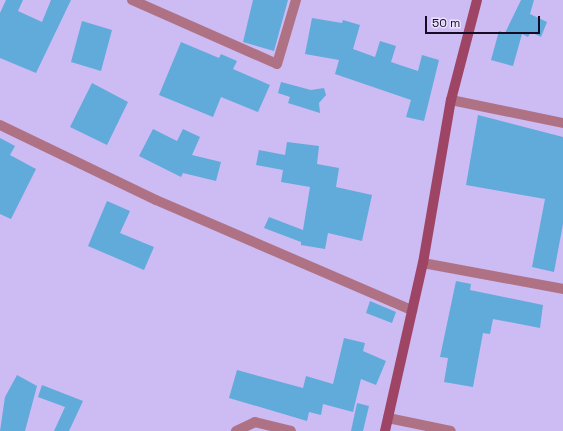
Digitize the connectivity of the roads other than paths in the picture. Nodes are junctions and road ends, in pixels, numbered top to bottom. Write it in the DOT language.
graph roads {
  1 [pos="132,0"];
  2 [pos="296,0"];
  3 [pos="477,0"];
  4 [pos="451,100"];
  5 [pos="563,123"];
  6 [pos="2,129"];
  7 [pos="423,263"];
  8 [pos="563,289"];
  9 [pos="412,310"];
  10 [pos="388,418"];
  11 [pos="236,431"];
  12 [pos="291,431"];
  13 [pos="385,431"];
  14 [pos="451,431"];
  1 -- 2 [label="street"];
  3 -- 4 [label="street"];
  4 -- 5 [label="street"];
  4 -- 7 [label="street"];
  6 -- 9 [label="street"];
  7 -- 8 [label="street"];
  7 -- 9 [label="street"];
  9 -- 10 [label="street"];
  10 -- 13 [label="street"];
  10 -- 14 [label="street"];
  11 -- 12 [label="street"];
}
